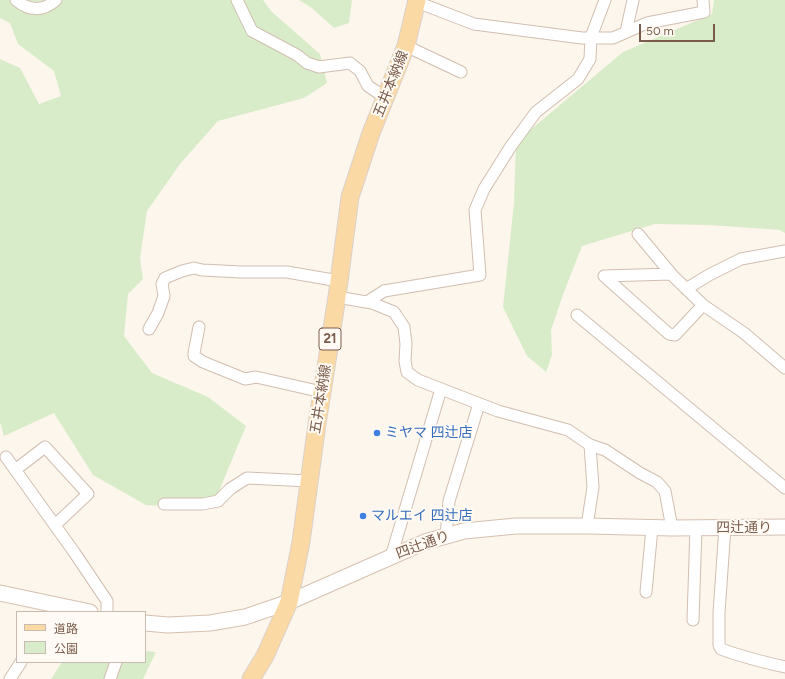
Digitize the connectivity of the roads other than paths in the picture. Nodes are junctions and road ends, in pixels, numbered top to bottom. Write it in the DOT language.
graph roads {
  1 [pos="16,0"];
  2 [pos="56,0"];
  3 [pos="237,0"];
  4 [pos="605,0"];
  5 [pos="633,0"];
  6 [pos="703,0"];
  7 [pos="417,1"];
  8 [pos="626,32"];
  9 [pos="591,37"];
  10 [pos="406,46"];
  11 [pos="461,72"];
  12 [pos="386,98"];
  13 [pos="638,234"];
  14 [pos="785,252"];
  15 [pos="671,274"];
  16 [pos="338,289"];
  17 [pos="686,289"];
  18 [pos="367,302"];
  19 [pos="703,305"];
  20 [pos="577,315"];
  21 [pos="199,327"];
  22 [pos="148,328"];
  23 [pos="785,368"];
  24 [pos="441,389"];
  25 [pos="322,392"];
  26 [pos="479,404"];
  27 [pos="590,445"];
  28 [pos="6,457"];
  29 [pos="15,470"];
  30 [pos="309,481"];
  31 [pos="785,488"];
  32 [pos="164,504"];
  33 [pos="55,525"];
  34 [pos="587,526"];
  35 [pos="785,527"];
  36 [pos="652,528"];
  37 [pos="672,528"];
  38 [pos="696,528"];
  39 [pos="725,528"];
  40 [pos="446,536"];
  41 [pos="392,557"];
  42 [pos="646,592"];
  43 [pos="0,593"];
  44 [pos="289,602"];
  45 [pos="85,611"];
  46 [pos="107,611"];
  47 [pos="693,620"];
  48 [pos="146,623"];
  49 [pos="20,663"];
  50 [pos="116,663"];
  51 [pos="785,666"];
  52 [pos="10,679"];
  53 [pos="110,679"];
  54 [pos="251,679"];
  1 -- 2 [label="street"];
  3 -- 12 [label="street"];
  4 -- 9 [label="street"];
  5 -- 8 [label="street"];
  6 -- 8 [label="street"];
  7 -- 9 [label="street"];
  7 -- 10 [label="main road, 五井本納線 / 21"];
  8 -- 9 [label="street"];
  9 -- 18 [label="street"];
  10 -- 11 [label="street"];
  10 -- 12 [label="main road, 五井本納線 / 21"];
  12 -- 16 [label="main road, 五井本納線 / 21"];
  13 -- 15 [label="street"];
  14 -- 17 [label="street"];
  15 -- 17 [label="street"];
  15 -- 19 [label="street"];
  16 -- 18 [label="street"];
  16 -- 22 [label="street"];
  16 -- 25 [label="main road, 五井本納線 / 21"];
  17 -- 19 [label="street"];
  18 -- 24 [label="street"];
  19 -- 23 [label="street"];
  20 -- 31 [label="street"];
  21 -- 25 [label="street"];
  24 -- 26 [label="street"];
  24 -- 41 [label="street"];
  25 -- 30 [label="main road, 五井本納線 / 21"];
  26 -- 27 [label="street"];
  26 -- 40 [label="street"];
  27 -- 34 [label="street"];
  27 -- 37 [label="street"];
  28 -- 29 [label="street"];
  29 -- 33 [label="street"];
  29 -- 33 [label="street"];
  30 -- 32 [label="street"];
  30 -- 44 [label="main road, 五井本納線 / 21"];
  33 -- 46 [label="street"];
  34 -- 36 [label="street, 四辻通り"];
  34 -- 40 [label="street, 四辻通り"];
  35 -- 39 [label="street, 四辻通り"];
  36 -- 37 [label="street, 四辻通り"];
  36 -- 42 [label="street"];
  37 -- 38 [label="street, 四辻通り"];
  38 -- 39 [label="street, 四辻通り"];
  38 -- 47 [label="street"];
  39 -- 51 [label="street"];
  40 -- 41 [label="street, 四辻通り"];
  41 -- 44 [label="street, 四辻通り"];
  43 -- 45 [label="street"];
  44 -- 48 [label="street, 四辻通り"];
  44 -- 54 [label="main road, 五井本納線 / 21"];
  49 -- 52 [label="street"];
  50 -- 53 [label="street"];
}
